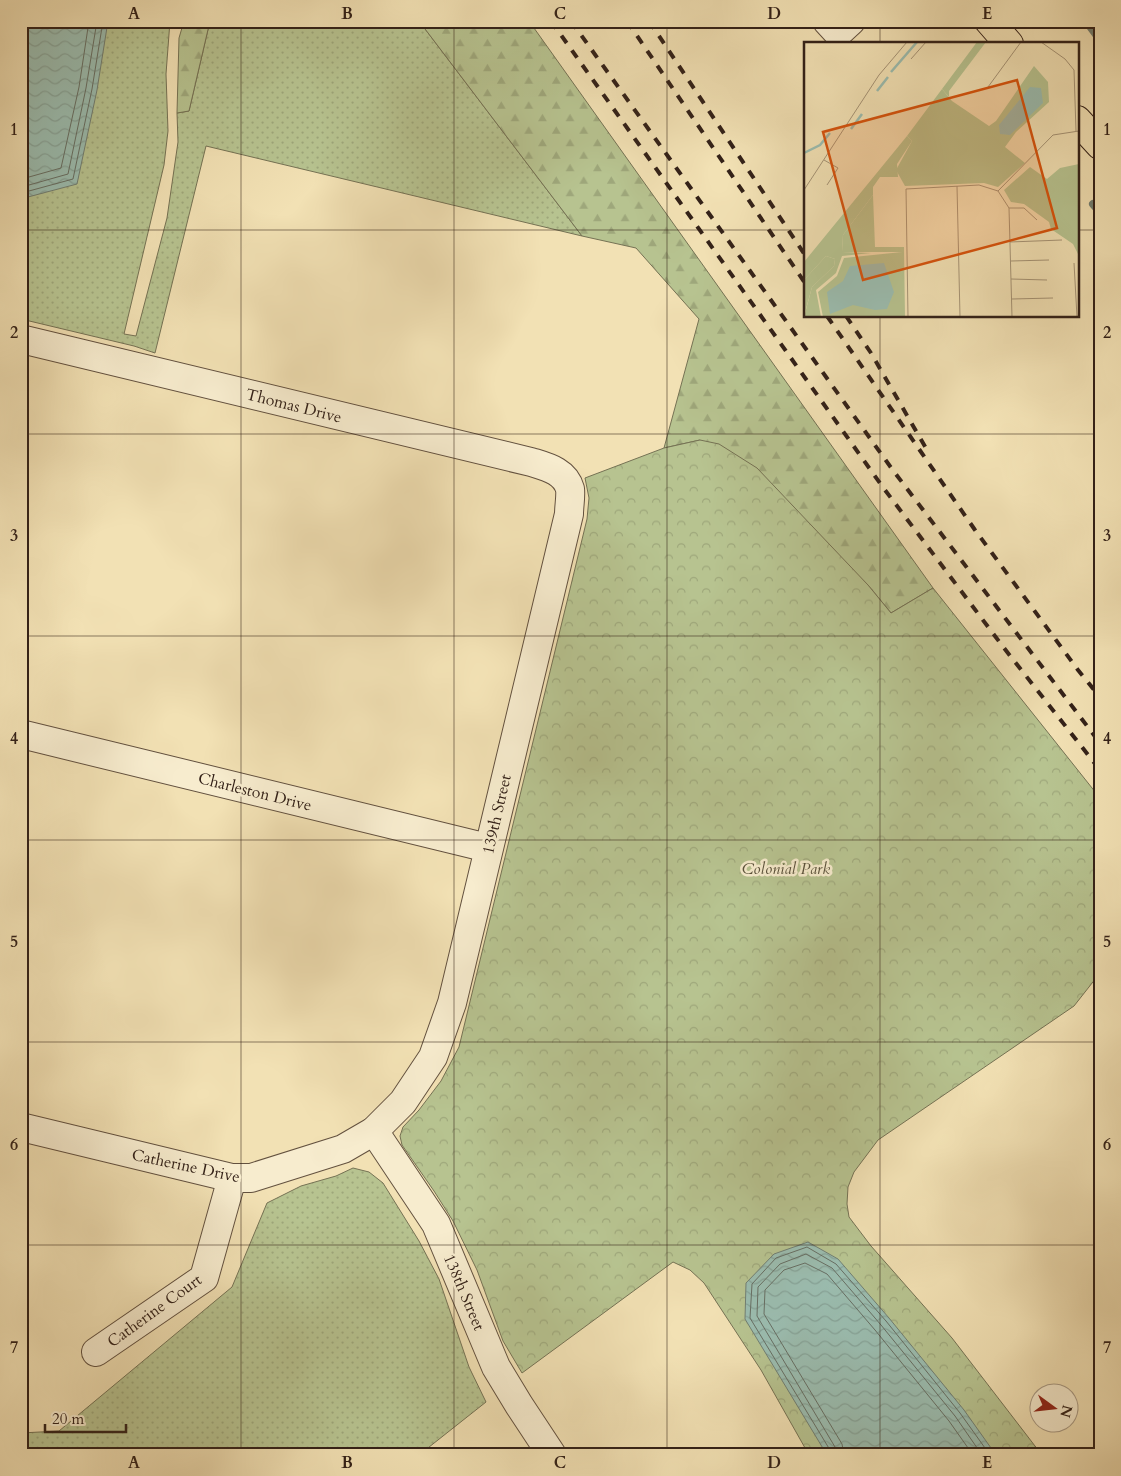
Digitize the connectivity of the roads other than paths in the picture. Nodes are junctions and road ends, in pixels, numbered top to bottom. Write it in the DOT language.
graph roads {
  1 [pos="827,21"];
  2 [pos="850,21"];
  3 [pos="988,21"];
  4 [pos="1007,42"];
  5 [pos="1078,121"];
  6 [pos="1100,145"];
  7 [pos="21,340"];
  8 [pos="564,478"];
  9 [pos="21,734"];
  10 [pos="488,848"];
  11 [pos="21,1127"];
  12 [pos="374,1131"];
  13 [pos="232,1178"];
  14 [pos="96,1352"];
  15 [pos="552,1455"];
  1 -- 2 [label="street"];
  3 -- 4 [label="main road"];
  5 -- 6 [label="main road"];
  7 -- 8 [label="street, Thomas Drive"];
  8 -- 10 [label="street, 139th Street"];
  9 -- 10 [label="street, Charleston Drive"];
  10 -- 12 [label="street, 139th Street"];
  11 -- 13 [label="street, Catherine Drive"];
  12 -- 13 [label="street, Catherine Drive"];
  12 -- 15 [label="street, 138th Street"];
  13 -- 14 [label="street, Catherine Court"];
}
